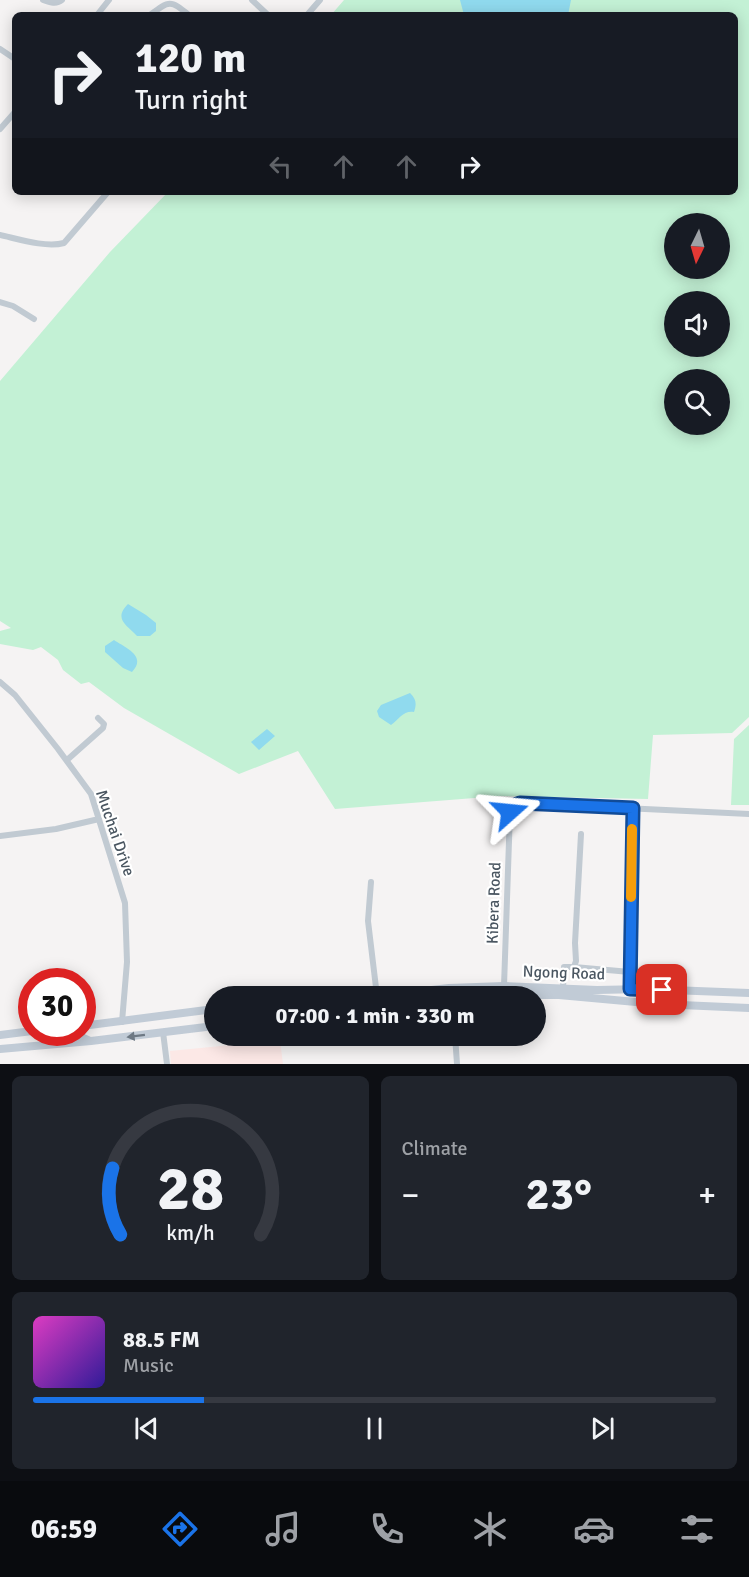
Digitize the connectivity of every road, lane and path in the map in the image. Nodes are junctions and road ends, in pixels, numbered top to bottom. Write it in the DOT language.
graph roads {
  1 [pos="43,0"];
  2 [pos="62,0"];
  3 [pos="109,0"];
  4 [pos="252,0"];
  5 [pos="320,0"];
  6 [pos="99,12"];
  7 [pos="154,12"];
  8 [pos="186,12"];
  9 [pos="265,12"];
  10 [pos="310,12"];
  11 [pos="12,115"];
  12 [pos="0,129"];
  13 [pos="105,195"];
  14 [pos="0,235"];
  15 [pos="0,302"];
  16 [pos="34,319"];
  17 [pos="0,682"];
  18 [pos="98,718"];
  19 [pos="67,760"];
  20 [pos="633,808"];
  21 [pos="749,814"];
  22 [pos="99,819"];
  23 [pos="581,834"];
  24 [pos="0,836"];
  25 [pos="371,882"];
  26 [pos="574,967"];
  27 [pos="630,972"];
  28 [pos="377,986"];
  29 [pos="504,986"];
  30 [pos="546,987"];
  31 [pos="563,988"];
  32 [pos="630,989"];
  33 [pos="715,992"];
  34 [pos="749,993"];
  35 [pos="546,995"];
  36 [pos="712,1007"];
  37 [pos="749,1008"];
  38 [pos="204,1012"];
  39 [pos="122,1022"];
  40 [pos="96,1025"];
  41 [pos="204,1027"];
  42 [pos="163,1032"];
  43 [pos="18,1033"];
  44 [pos="0,1035"];
  45 [pos="96,1040"];
  46 [pos="34,1046"];
  47 [pos="456,1046"];
  48 [pos="0,1049"];
  49 [pos="167,1064"];
  50 [pos="457,1064"];
  1 -- 2 [label="street"];
  3 -- 6 [label="street"];
  4 -- 9 [label="street"];
  5 -- 10 [label="street"];
  7 -- 8 [label="street"];
  11 -- 12 [label="street"];
  13 -- 14 [label="street"];
  15 -- 16 [label="street"];
  17 -- 19 [label="street, Muchai Drive"];
  18 -- 19 [label="street"];
  19 -- 22 [label="street, Muchai Drive"];
  20 -- 21 [label="street, Kibera Road"];
  20 -- 27 [label="street"];
  20 -- 29 [label="street, Kibera Road"];
  22 -- 24 [label="street"];
  22 -- 39 [label="street, Muchai Drive"];
  23 -- 26 [label="street"];
  25 -- 28 [label="street"];
  26 -- 27 [label="street"];
  26 -- 31 [label="street"];
  27 -- 32 [label="street"];
  30 -- 31 [label="main road, Ngong Road"];
  31 -- 32 [label="main road, Ngong Road"];
  32 -- 33 [label="main road, Ngong Road"];
  33 -- 34 [label="main road, Ngong Road"];
  33 -- 36 [label="main road"];
  35 -- 36 [label="main road, Ngong Road"];
  36 -- 37 [label="main road, Ngong Road"];
  38 -- 39 [label="main road"];
  39 -- 40 [label="main road"];
  41 -- 42 [label="main road"];
  42 -- 45 [label="main road, one-way"];
  42 -- 49 [label="street"];
  43 -- 44 [label="main road"];
  46 -- 48 [label="main road"];
  47 -- 50 [label="street"];
}
